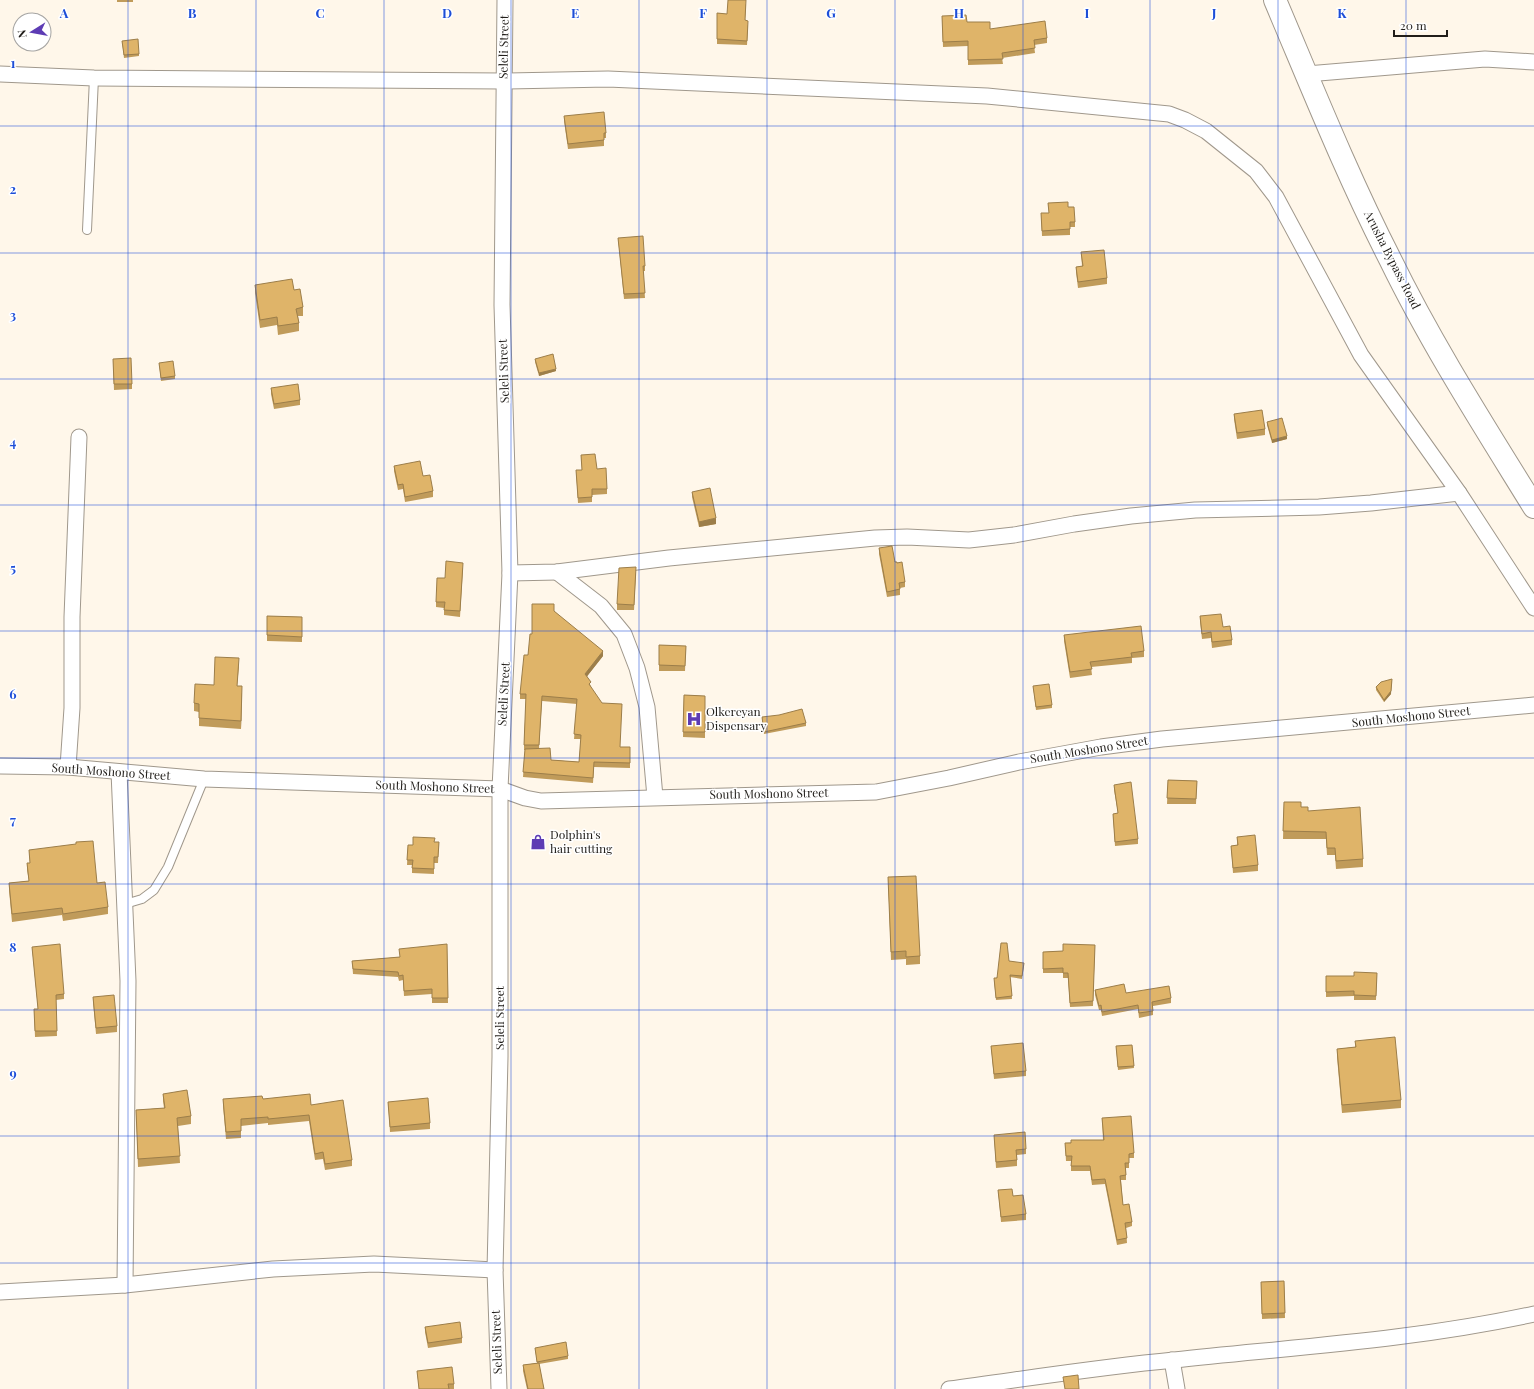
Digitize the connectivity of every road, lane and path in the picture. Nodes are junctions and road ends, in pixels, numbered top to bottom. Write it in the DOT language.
graph roads {
  1 [pos="505,0"];
  2 [pos="1275,0"];
  3 [pos="1534,62"];
  4 [pos="0,74"];
  5 [pos="1306,74"];
  6 [pos="94,78"];
  7 [pos="503,82"];
  8 [pos="87,230"];
  9 [pos="79,437"];
  10 [pos="1459,493"];
  11 [pos="1531,496"];
  12 [pos="557,572"];
  13 [pos="510,573"];
  14 [pos="1534,608"];
  15 [pos="1534,705"];
  16 [pos="0,766"];
  17 [pos="68,767"];
  18 [pos="119,772"];
  19 [pos="204,779"];
  20 [pos="500,789"];
  21 [pos="655,797"];
  22 [pos="125,904"];
  23 [pos="495,1270"];
  24 [pos="125,1285"];
  25 [pos="0,1292"];
  26 [pos="1534,1314"];
  27 [pos="1172,1360"];
  28 [pos="499,1389"];
  29 [pos="949,1389"];
  30 [pos="1177,1389"];
  1 -- 7 [label="street, Seleli Street"];
  2 -- 5 [label="main road, Arusha Bypass Road"];
  3 -- 5 [label="street"];
  4 -- 6 [label="street"];
  5 -- 11 [label="main road, Arusha Bypass Road"];
  6 -- 7 [label="street"];
  6 -- 8 [label="lane"];
  7 -- 10 [label="street"];
  7 -- 13 [label="street, Seleli Street"];
  9 -- 17 [label="street"];
  10 -- 12 [label="street"];
  10 -- 14 [label="street"];
  12 -- 13 [label="street"];
  12 -- 21 [label="street"];
  13 -- 20 [label="street, Seleli Street"];
  15 -- 21 [label="street, South Moshono Street"];
  16 -- 17 [label="street, South Moshono Street"];
  17 -- 18 [label="street, South Moshono Street"];
  18 -- 19 [label="street, South Moshono Street"];
  18 -- 22 [label="street"];
  19 -- 20 [label="street, South Moshono Street"];
  19 -- 22 [label="lane"];
  20 -- 21 [label="street, South Moshono Street"];
  20 -- 23 [label="street, Seleli Street"];
  22 -- 24 [label="street"];
  23 -- 24 [label="street"];
  23 -- 28 [label="street, Seleli Street"];
  24 -- 25 [label="street"];
  26 -- 27 [label="street"];
  27 -- 29 [label="street"];
  27 -- 30 [label="street"];
}
